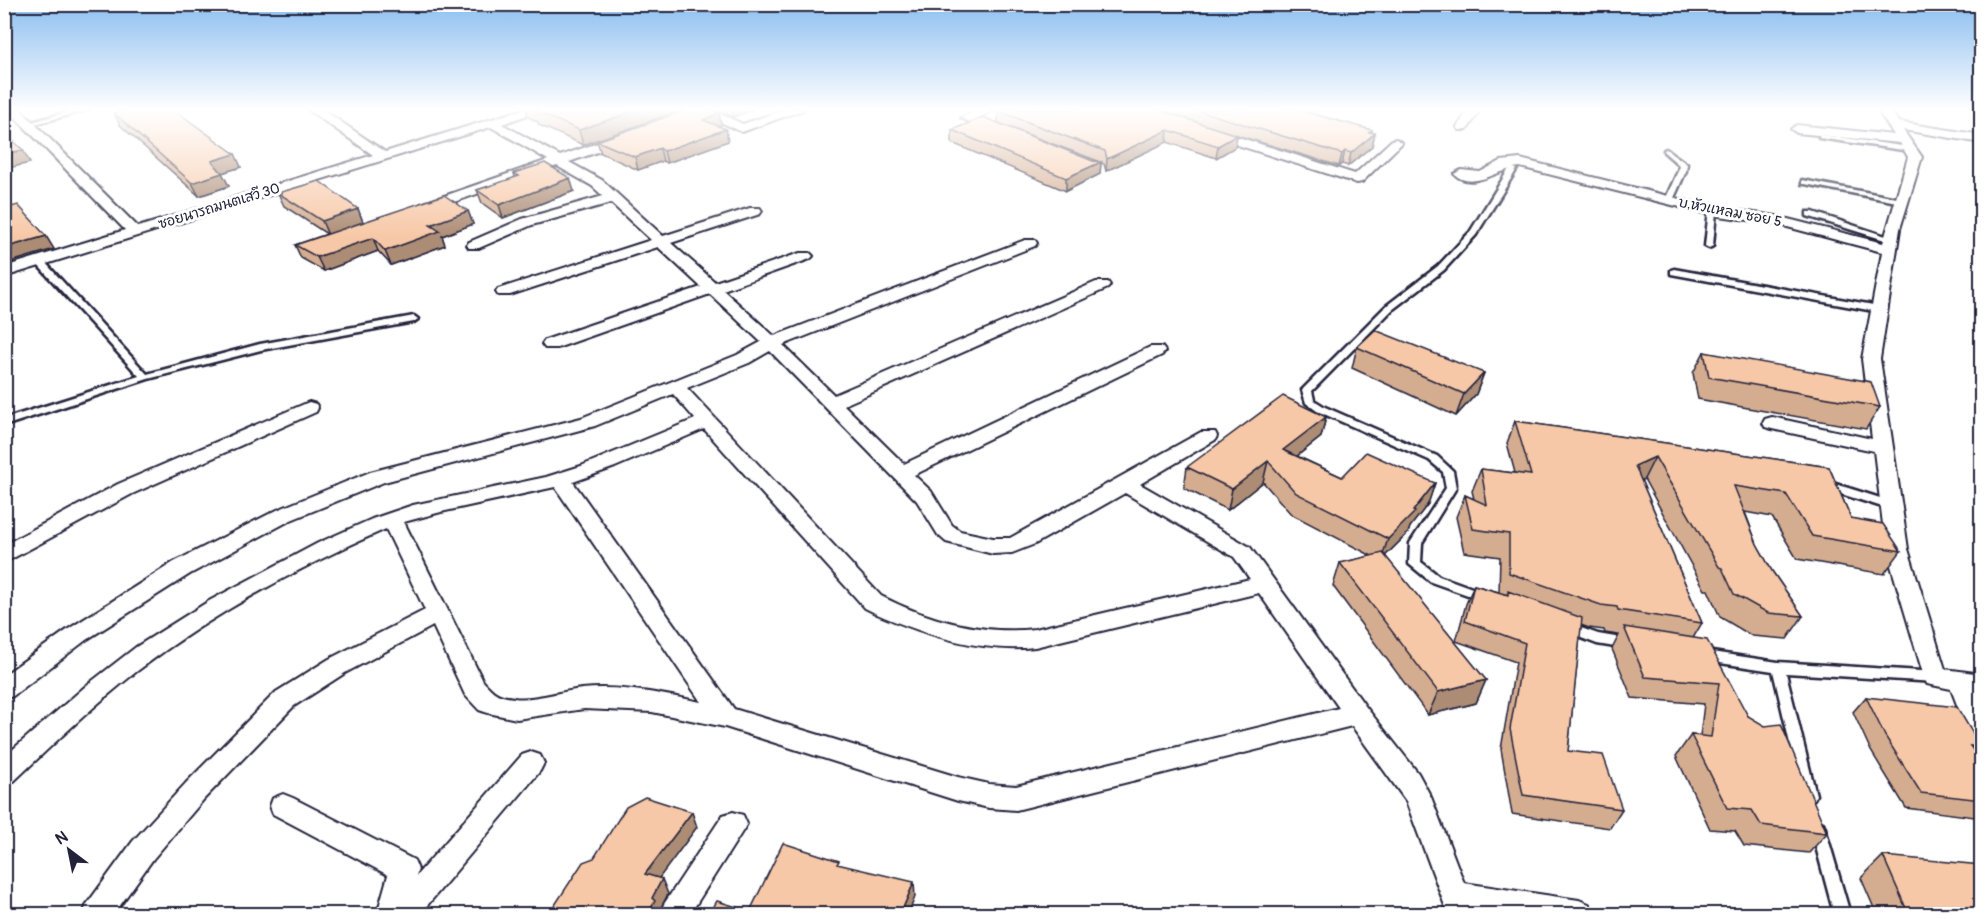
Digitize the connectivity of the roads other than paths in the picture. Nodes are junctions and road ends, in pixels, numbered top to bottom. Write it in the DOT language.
graph roads {
  1 [pos="56,152"];
  2 [pos="377,152"];
  3 [pos="397,152"];
  4 [pos="542,152"];
  5 [pos="584,152"];
  6 [pos="1271,152"];
  7 [pos="1386,152"];
  8 [pos="1667,152"];
  9 [pos="1912,152"];
  10 [pos="383,156"];
  11 [pos="558,161"];
  12 [pos="1513,169"];
  13 [pos="1461,174"];
  14 [pos="1805,182"];
  15 [pos="613,198"];
  16 [pos="1669,200"];
  17 [pos="1902,201"];
  18 [pos="415,211"];
  19 [pos="755,211"];
  20 [pos="1712,211"];
  21 [pos="1810,214"];
  22 [pos="134,231"];
  23 [pos="661,242"];
  24 [pos="1030,243"];
  25 [pos="1890,244"];
  26 [pos="474,245"];
  27 [pos="1708,246"];
  28 [pos="805,256"];
  29 [pos="39,261"];
  30 [pos="4,272"];
  31 [pos="1674,272"];
  32 [pos="1102,285"];
  33 [pos="712,289"];
  34 [pos="504,292"];
  35 [pos="1879,309"];
  36 [pos="414,319"];
  37 [pos="772,343"];
  38 [pos="551,344"];
  39 [pos="1156,351"];
  40 [pos="145,377"];
  41 [pos="676,387"];
  42 [pos="832,403"];
  43 [pos="309,408"];
  44 [pos="707,421"];
  45 [pos="4,423"];
  46 [pos="1772,423"];
  47 [pos="1208,436"];
  48 [pos="1883,447"];
  49 [pos="901,473"];
  50 [pos="560,479"];
  51 [pos="1812,480"];
  52 [pos="1125,484"];
  53 [pos="1892,506"];
  54 [pos="392,519"];
  55 [pos="4,555"];
  56 [pos="1265,584"];
  57 [pos="1489,599"];
  58 [pos="438,613"];
  59 [pos="1554,623"];
  60 [pos="1642,646"];
  61 [pos="1688,653"];
  62 [pos="1778,667"];
  63 [pos="1959,680"];
  64 [pos="4,689"];
  65 [pos="1358,714"];
  66 [pos="725,717"];
  67 [pos="1982,739"];
  68 [pos="531,763"];
  69 [pos="4,774"];
  70 [pos="283,806"];
  71 [pos="733,824"];
  72 [pos="1460,905"];
  73 [pos="97,915"];
  74 [pos="391,915"];
  75 [pos="402,915"];
  76 [pos="674,915"];
  77 [pos="1579,915"];
  78 [pos="1842,915"];
  1 -- 22 [label="street"];
  2 -- 10 [label="street"];
  3 -- 10 [label="street, ซอยนารถมนตเสวี 30"];
  4 -- 11 [label="street"];
  5 -- 11 [label="street"];
  6 -- 7 [label="street"];
  8 -- 16 [label="lane"];
  9 -- 17 [label="street"];
  10 -- 22 [label="street, ซอยนารถมนตเสวี 30"];
  11 -- 15 [label="street"];
  11 -- 18 [label="street"];
  12 -- 57 [label="lane"];
  13 -- 16 [label="street, บ.หัวแหลม ซอย 5"];
  14 -- 17 [label="lane"];
  15 -- 23 [label="street"];
  15 -- 26 [label="street"];
  16 -- 20 [label="street, บ.หัวแหลม ซอย 5"];
  17 -- 25 [label="street"];
  19 -- 23 [label="street"];
  20 -- 25 [label="street, บ.หัวแหลม ซอย 5"];
  20 -- 27 [label="lane"];
  21 -- 25 [label="lane"];
  22 -- 29 [label="street, ซอยนารถมนตเสวี 30"];
  23 -- 33 [label="street"];
  23 -- 34 [label="street"];
  24 -- 37 [label="street"];
  25 -- 35 [label="street"];
  28 -- 33 [label="street"];
  29 -- 30 [label="street, ซอยนารถมนตเสวี 30"];
  29 -- 40 [label="lane"];
  31 -- 35 [label="lane"];
  32 -- 42 [label="street"];
  33 -- 37 [label="street"];
  33 -- 38 [label="street"];
  35 -- 48 [label="street"];
  36 -- 40 [label="lane"];
  37 -- 41 [label="street"];
  37 -- 42 [label="street"];
  39 -- 49 [label="street"];
  40 -- 45 [label="lane"];
  41 -- 44 [label="street"];
  41 -- 64 [label="street"];
  42 -- 49 [label="street"];
  43 -- 55 [label="street"];
  44 -- 50 [label="street"];
  44 -- 56 [label="street"];
  46 -- 48 [label="street"];
  47 -- 52 [label="street"];
  48 -- 53 [label="street"];
  49 -- 52 [label="street"];
  50 -- 54 [label="street"];
  50 -- 66 [label="street"];
  51 -- 53 [label="lane"];
  52 -- 56 [label="street"];
  53 -- 63 [label="street"];
  54 -- 58 [label="street"];
  54 -- 69 [label="street"];
  56 -- 65 [label="street"];
  58 -- 66 [label="street"];
  58 -- 73 [label="street"];
  59 -- 60 [label="lane"];
  61 -- 62 [label="lane"];
  62 -- 63 [label="lane"];
  62 -- 78 [label="lane"];
  63 -- 67 [label="street"];
  65 -- 66 [label="street"];
  65 -- 72 [label="street"];
  68 -- 75 [label="street"];
  70 -- 74 [label="street"];
  71 -- 76 [label="street"];
  72 -- 77 [label="street"];
}
